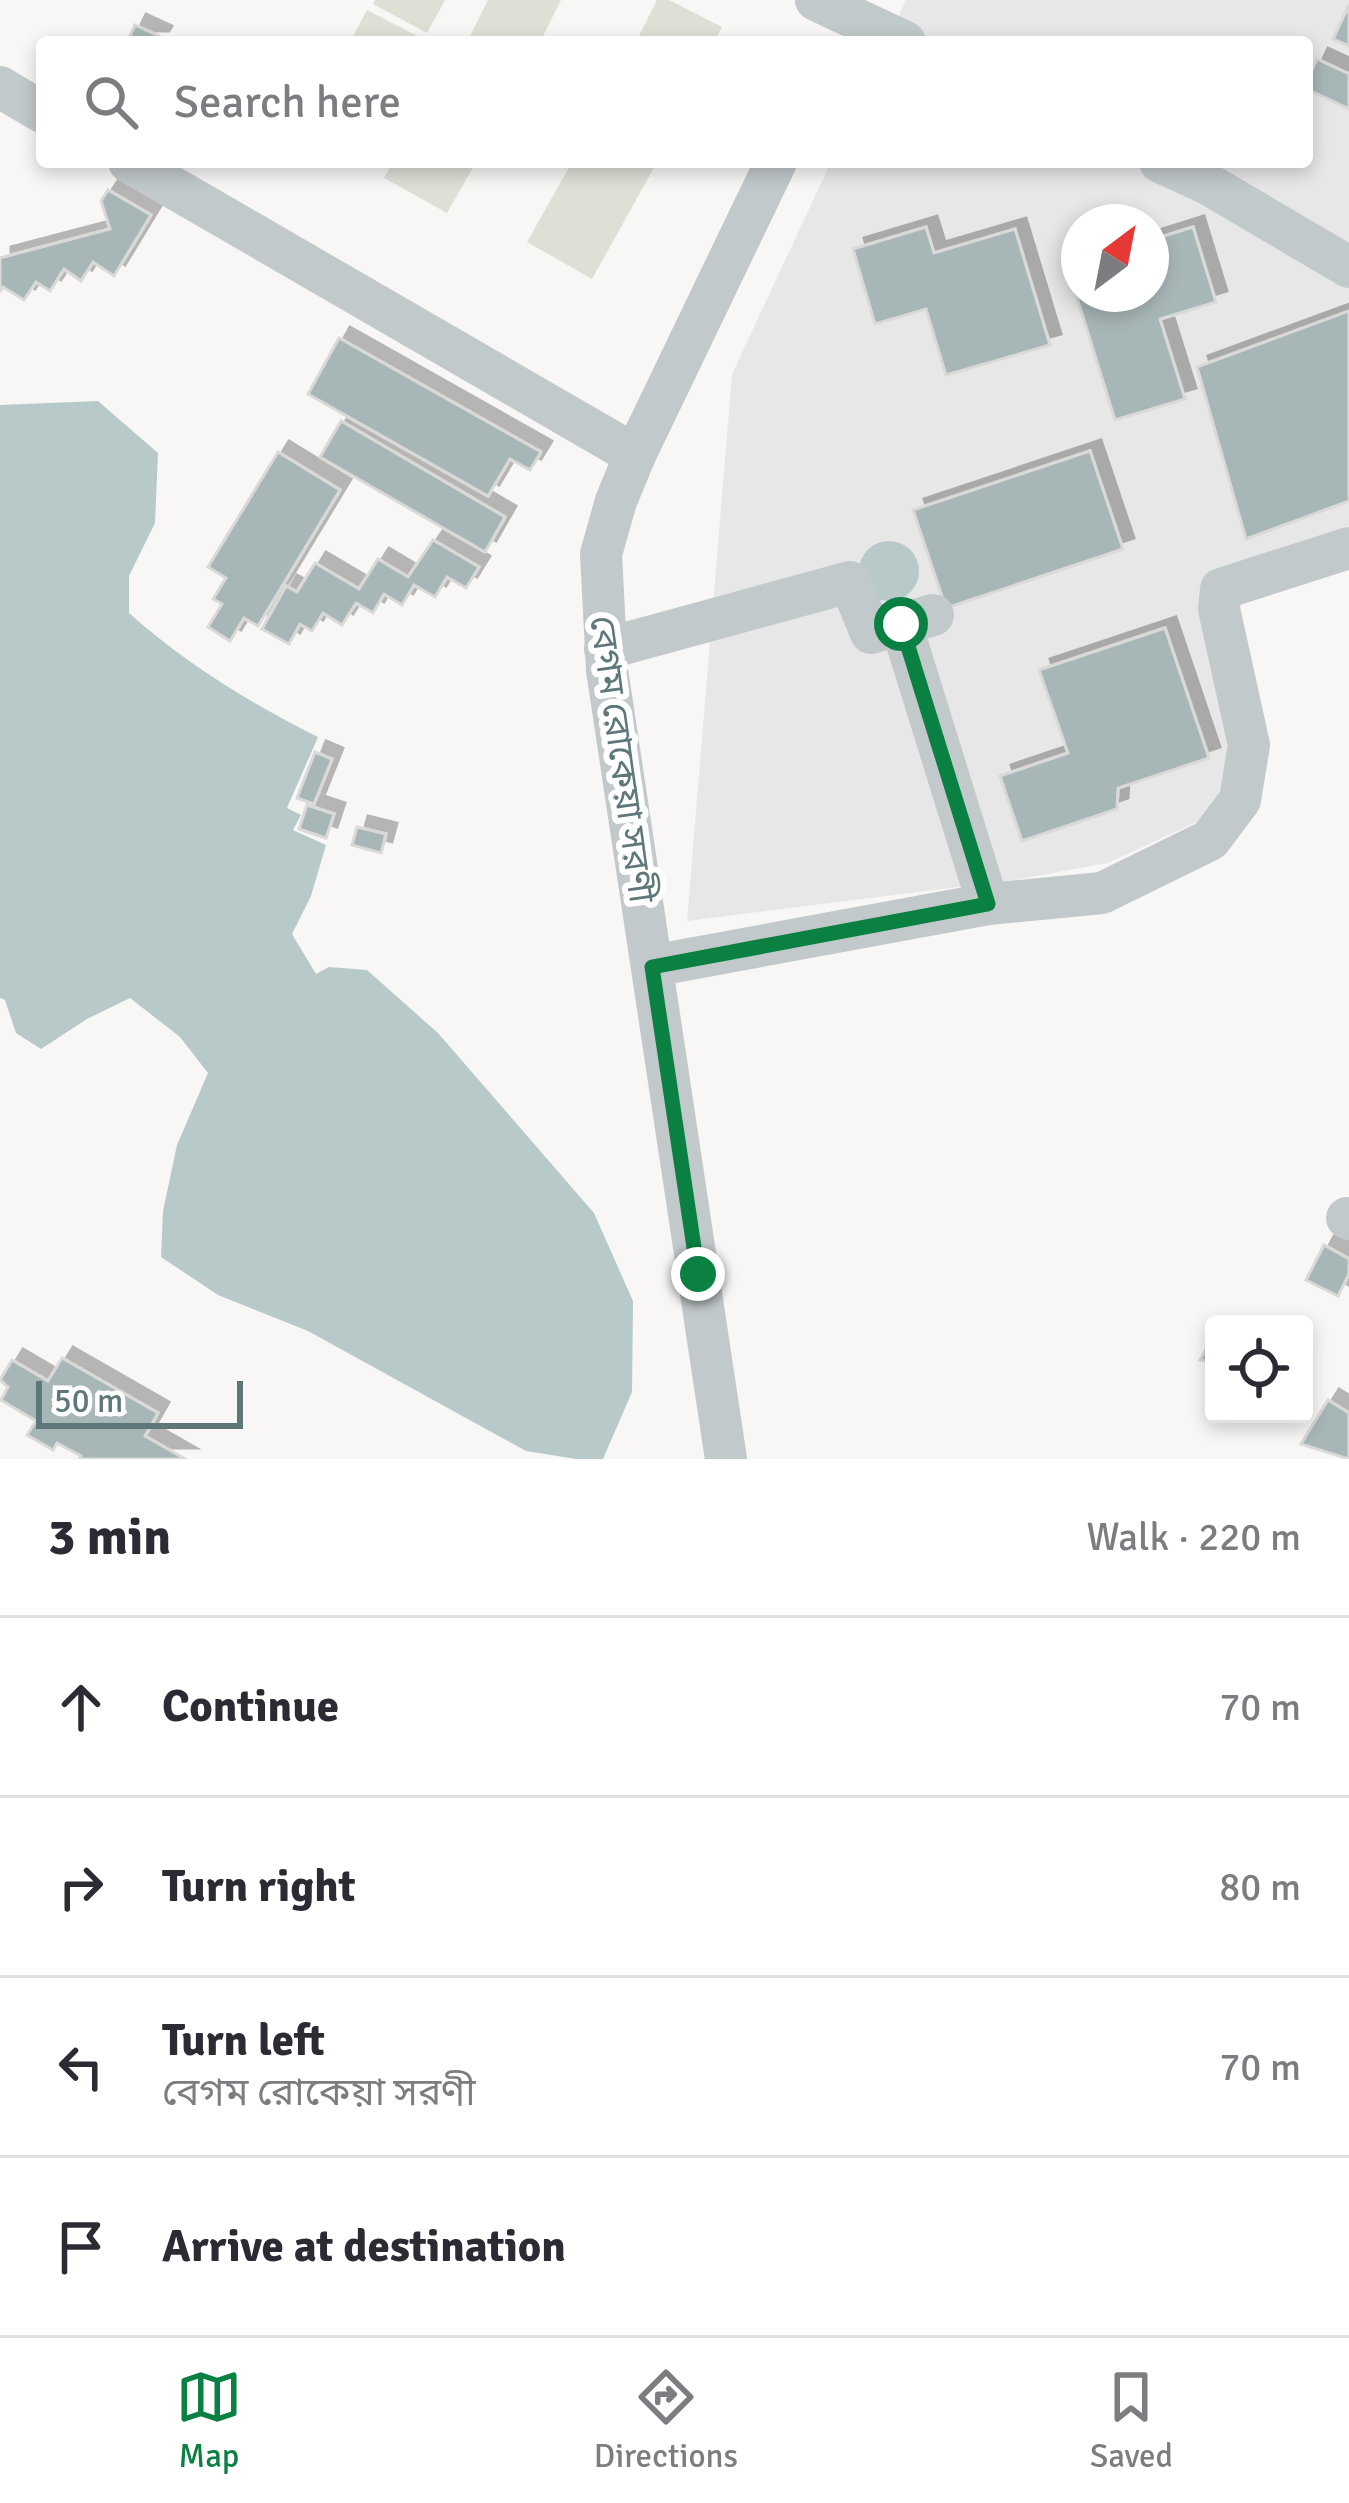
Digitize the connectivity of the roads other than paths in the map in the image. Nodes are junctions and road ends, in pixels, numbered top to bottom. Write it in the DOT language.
graph roads {
  1 [pos="838,14"];
  2 [pos="891,36"];
  3 [pos="0,88"];
  4 [pos="36,109"];
  5 [pos="139,168"];
  6 [pos="773,168"];
  7 [pos="1173,168"];
  8 [pos="1349,267"];
  9 [pos="635,455"];
  10 [pos="1349,548"];
  11 [pos="605,650"];
  12 [pos="988,904"];
  13 [pos="652,967"];
  14 [pos="726,1459"];
  1 -- 2 [label="street"];
  3 -- 4 [label="street"];
  5 -- 9 [label="street"];
  6 -- 9 [label="street, বেগম রোকেয়া সরণী"];
  7 -- 8 [label="street"];
  9 -- 11 [label="street, বেগম রোকেয়া সরণী"];
  10 -- 12 [label="street"];
  11 -- 12 [label="street"];
  11 -- 13 [label="street, বেগম রোকেয়া সরণী"];
  12 -- 13 [label="street"];
  13 -- 14 [label="street, বেগম রোকেয়া সরণী"];
}
